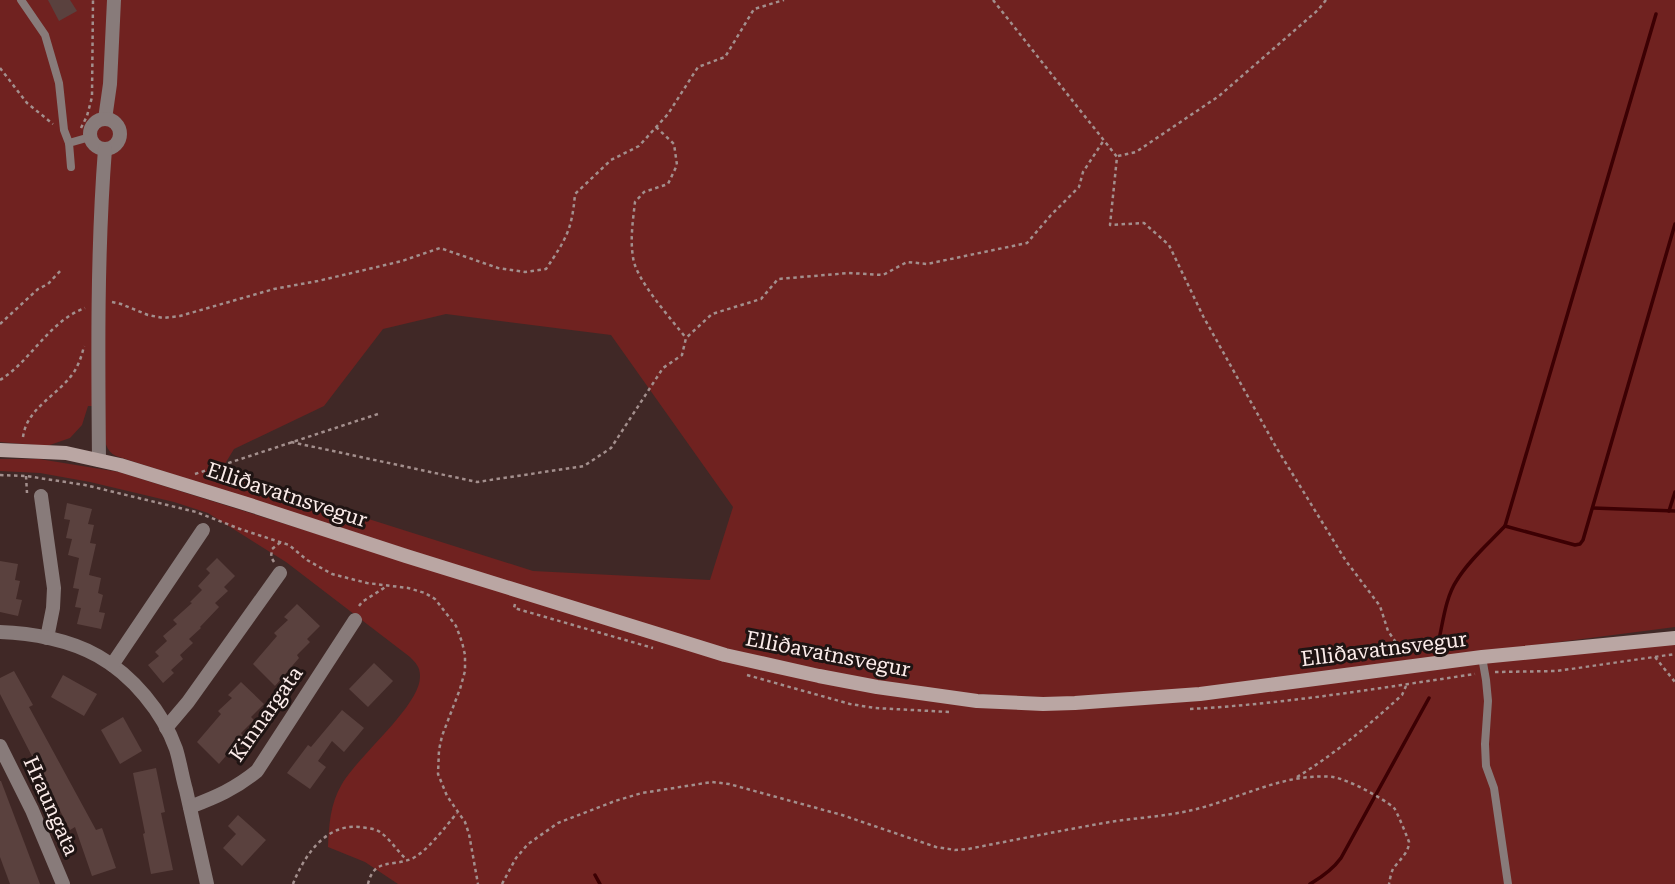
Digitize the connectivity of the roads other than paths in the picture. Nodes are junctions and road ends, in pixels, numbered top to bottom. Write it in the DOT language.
graph roads {
  1 [pos="22,0"];
  2 [pos="114,0"];
  3 [pos="105,119"];
  4 [pos="90,136"];
  5 [pos="72,142"];
  6 [pos="105,149"];
  7 [pos="71,167"];
  8 [pos="0,450"];
  9 [pos="99,460"];
  10 [pos="41,496"];
  11 [pos="203,530"];
  12 [pos="279,573"];
  13 [pos="355,620"];
  14 [pos="0,632"];
  15 [pos="47,638"];
  16 [pos="1675,638"];
  17 [pos="1484,665"];
  18 [pos="112,666"];
  19 [pos="166,727"];
  20 [pos="0,746"];
  21 [pos="190,807"];
  22 [pos="63,884"];
  23 [pos="207,884"];
  24 [pos="1508,884"];
  1 -- 5 [label="lane"];
  2 -- 3 [label="street"];
  3 -- 4 [label="street"];
  3 -- 6 [label="street"];
  4 -- 5 [label="lane"];
  4 -- 6 [label="street"];
  5 -- 7 [label="lane"];
  6 -- 9 [label="street"];
  8 -- 9 [label="main road, Elliðavatnsvegur"];
  9 -- 17 [label="main road, Elliðavatnsvegur"];
  10 -- 15 [label="street"];
  11 -- 18 [label="street"];
  12 -- 19 [label="street"];
  13 -- 21 [label="street, Kinnargata"];
  14 -- 15 [label="street"];
  15 -- 18 [label="street"];
  16 -- 17 [label="main road, Elliðavatnsvegur"];
  17 -- 24 [label="lane"];
  18 -- 19 [label="street"];
  19 -- 21 [label="street"];
  20 -- 22 [label="street, Hraungata"];
  21 -- 23 [label="street"];
}
